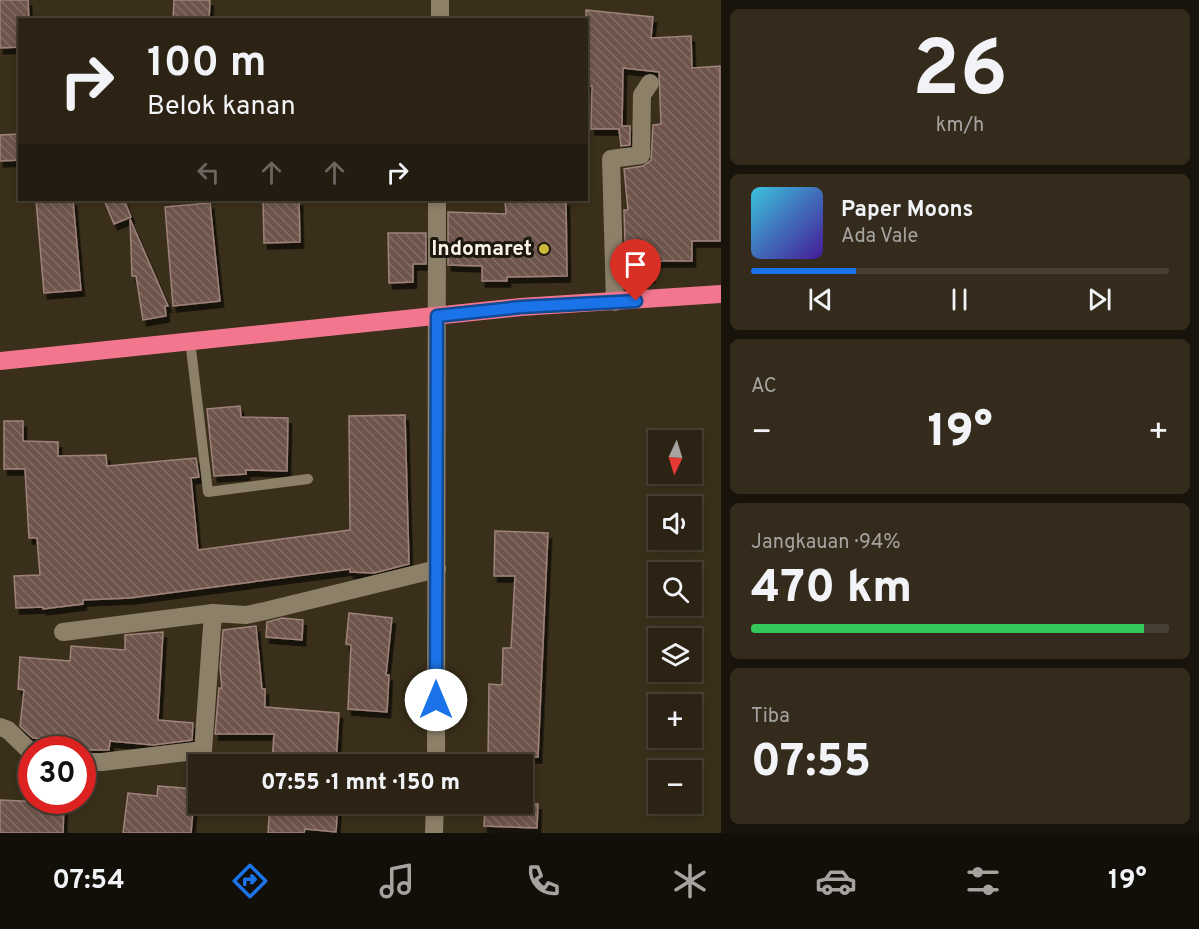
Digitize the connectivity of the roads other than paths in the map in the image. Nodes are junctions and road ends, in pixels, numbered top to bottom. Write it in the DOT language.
graph roads {
  1 [pos="440,0"];
  2 [pos="440,18"];
  3 [pos="650,83"];
  4 [pos="437,201"];
  5 [pos="720,294"];
  6 [pos="615,302"];
  7 [pos="437,316"];
  8 [pos="190,340"];
  9 [pos="0,361"];
  10 [pos="308,479"];
  11 [pos="436,569"];
  12 [pos="213,613"];
  13 [pos="63,632"];
  14 [pos="0,727"];
  15 [pos="18,740"];
  16 [pos="436,754"];
  17 [pos="96,762"];
  18 [pos="435,814"];
  19 [pos="434,833"];
  1 -- 2 [label="street"];
  3 -- 6 [label="street"];
  4 -- 7 [label="street"];
  5 -- 6 [label="highway"];
  6 -- 7 [label="highway"];
  7 -- 8 [label="highway"];
  7 -- 11 [label="street"];
  8 -- 9 [label="highway"];
  8 -- 10 [label="lane"];
  11 -- 12 [label="street"];
  11 -- 16 [label="street"];
  12 -- 13 [label="street"];
  12 -- 17 [label="street"];
  14 -- 15 [label="street"];
  18 -- 19 [label="street"];
}
